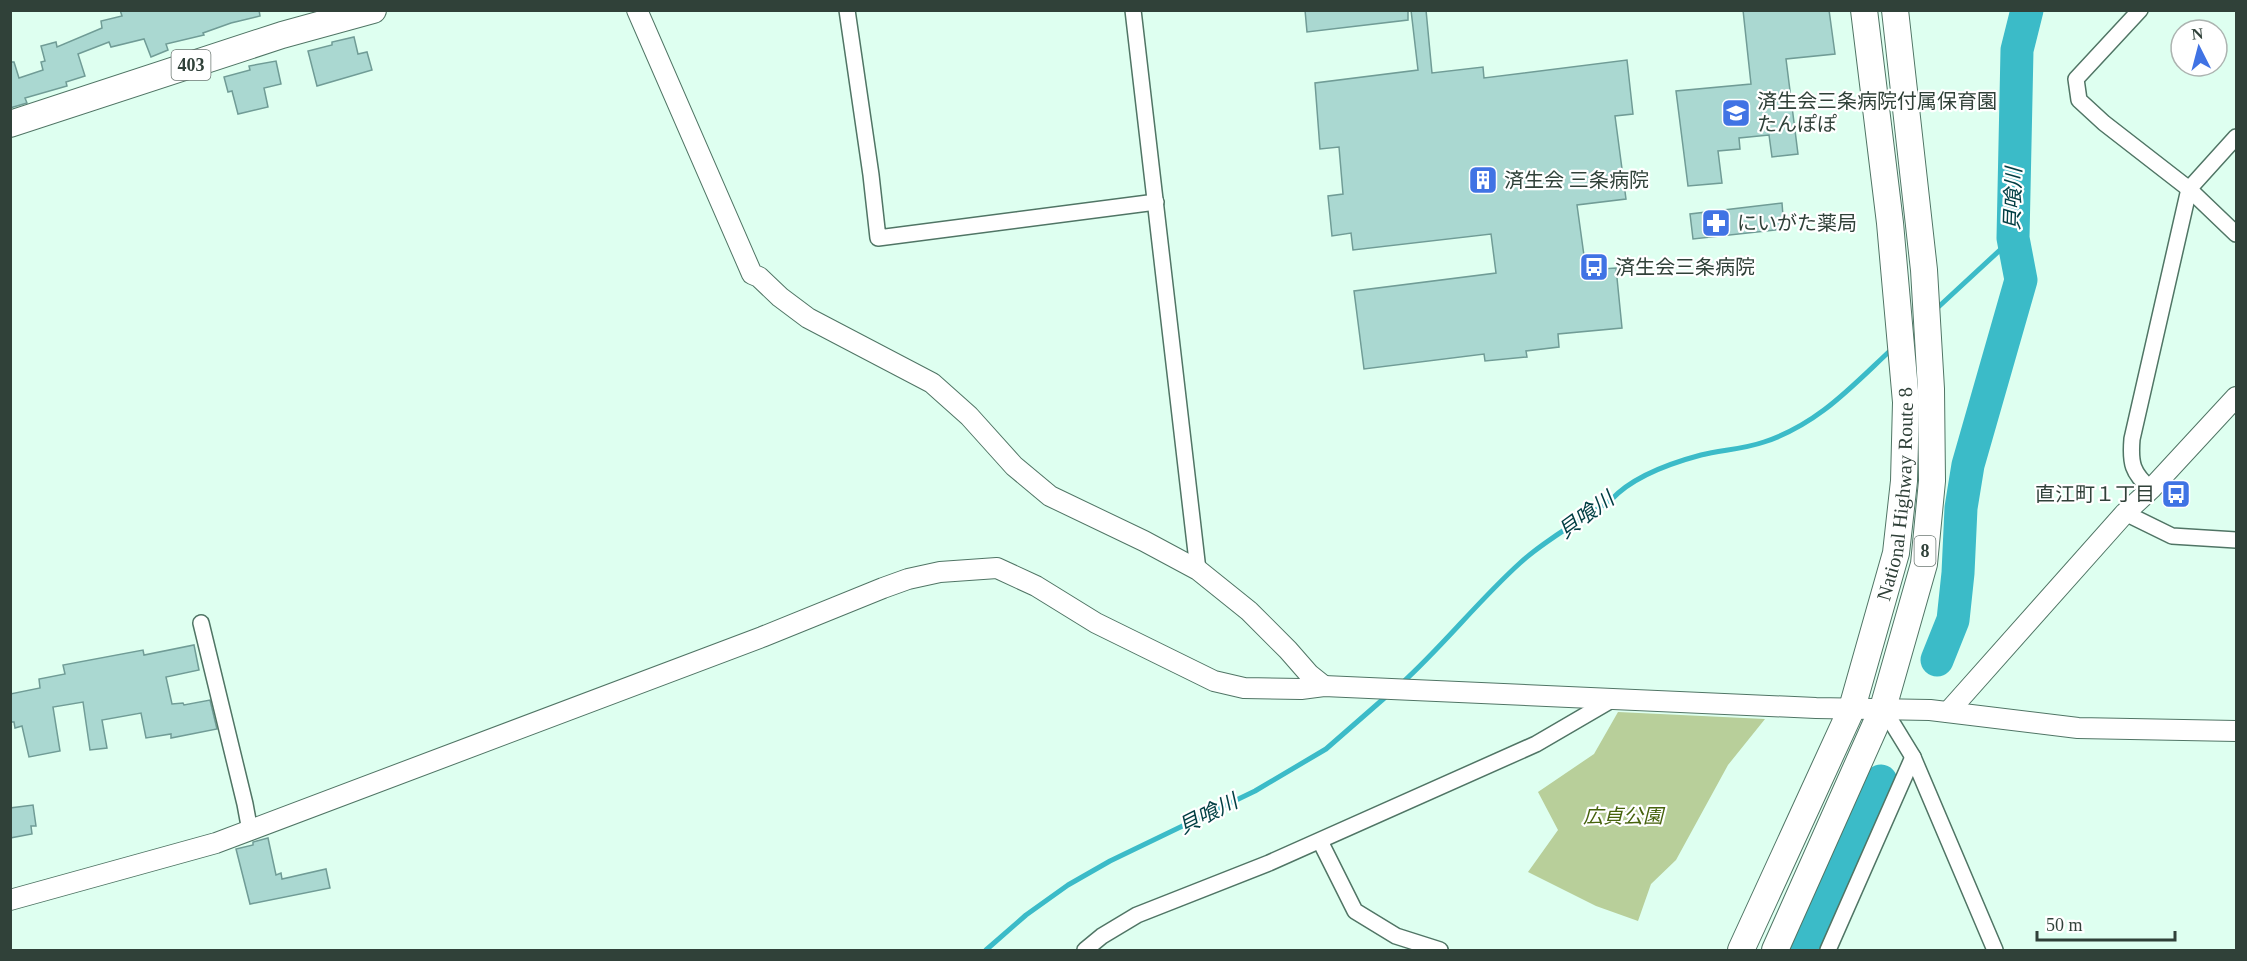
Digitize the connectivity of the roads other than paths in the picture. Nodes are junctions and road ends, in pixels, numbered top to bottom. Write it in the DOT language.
graph roads {
  1 [pos="373,10"];
  2 [pos="637,10"];
  3 [pos="847,10"];
  4 [pos="1133,10"];
  5 [pos="1864,10"];
  6 [pos="1894,10"];
  7 [pos="2140,10"];
  8 [pos="10,124"];
  9 [pos="2236,137"];
  10 [pos="2189,189"];
  11 [pos="1156,202"];
  12 [pos="2236,234"];
  13 [pos="2236,397"];
  14 [pos="2151,489"];
  15 [pos="2125,513"];
  16 [pos="2236,540"];
  17 [pos="1198,570"];
  18 [pos="201,623"];
  19 [pos="1327,687"];
  20 [pos="1615,698"];
  21 [pos="1852,708"];
  22 [pos="1883,708"];
  23 [pos="1948,712"];
  24 [pos="2236,731"];
  25 [pos="1913,757"];
  26 [pos="250,831"];
  27 [pos="1320,841"];
  28 [pos="10,900"];
  29 [pos="1085,951"];
  30 [pos="1440,951"];
  31 [pos="1741,951"];
  32 [pos="1775,951"];
  33 [pos="1828,951"];
  34 [pos="1995,951"];
  1 -- 8 [label="highway, 403"];
  2 -- 17 [label="street"];
  3 -- 11 [label="street"];
  4 -- 11 [label="street"];
  5 -- 21 [label="highway, National Highway Route 8 / 8"];
  6 -- 22 [label="highway, National Highway Route 8 / 8"];
  7 -- 10 [label="street"];
  9 -- 10 [label="street"];
  10 -- 12 [label="street"];
  10 -- 14 [label="street"];
  11 -- 17 [label="street"];
  13 -- 14 [label="street"];
  14 -- 15 [label="street"];
  15 -- 16 [label="street"];
  15 -- 23 [label="street"];
  17 -- 19 [label="street"];
  18 -- 26 [label="street"];
  19 -- 20 [label="street"];
  19 -- 26 [label="street"];
  20 -- 21 [label="street"];
  20 -- 27 [label="street"];
  21 -- 22 [label="street"];
  21 -- 31 [label="highway, National Highway Route 8 / 8"];
  22 -- 23 [label="street"];
  22 -- 25 [label="street"];
  22 -- 32 [label="highway, National Highway Route 8 / 8"];
  23 -- 24 [label="street"];
  25 -- 33 [label="street"];
  25 -- 34 [label="street"];
  26 -- 28 [label="street"];
  27 -- 29 [label="street"];
  27 -- 30 [label="street"];
}
